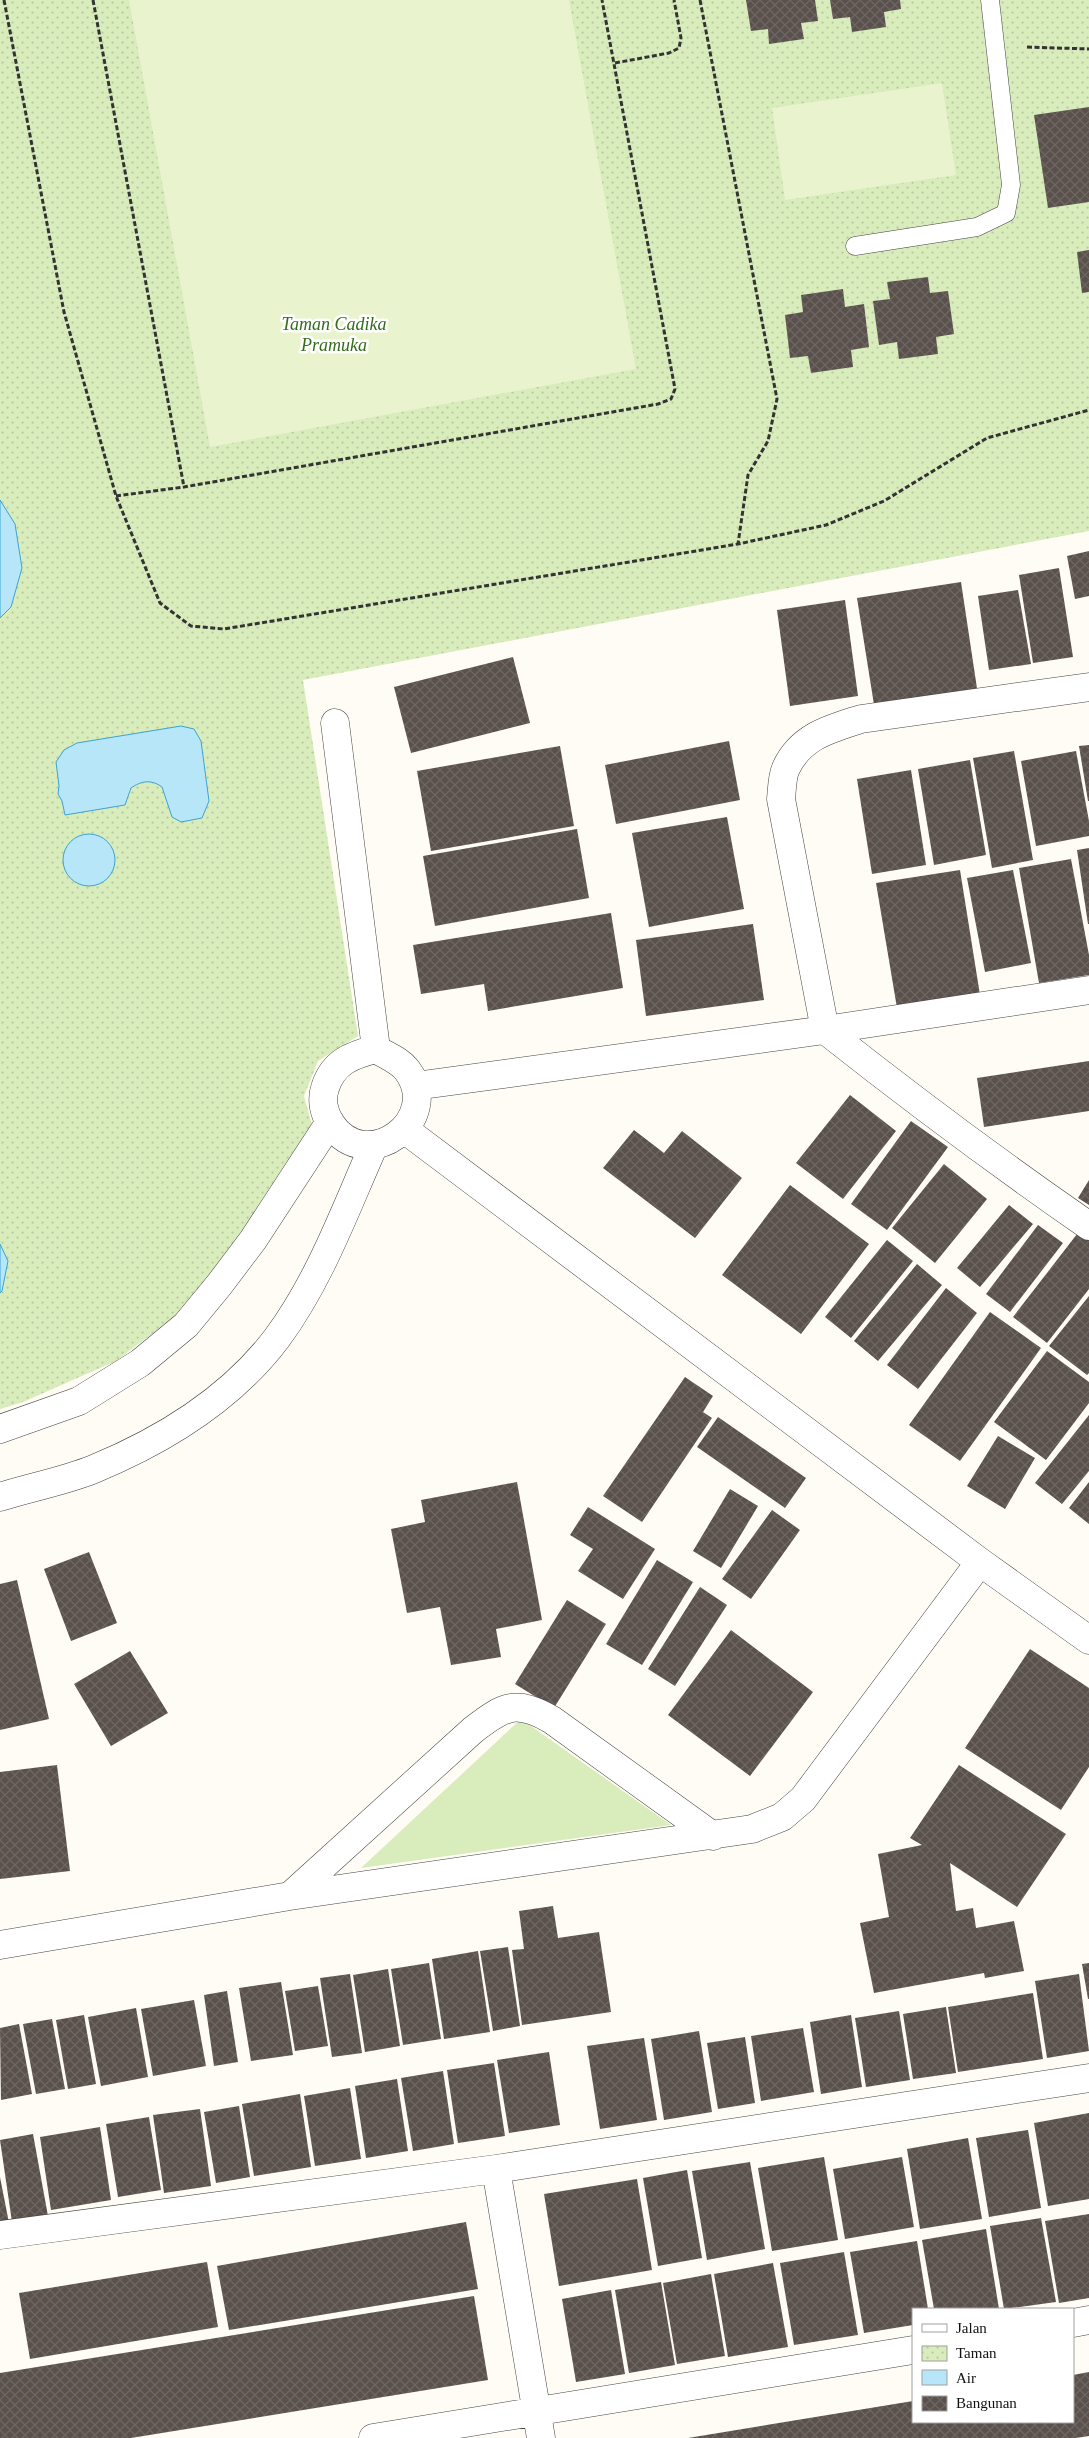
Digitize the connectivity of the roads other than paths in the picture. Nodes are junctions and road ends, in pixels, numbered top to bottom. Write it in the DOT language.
graph roads {
  1 [pos="990,0"];
  2 [pos="855,246"];
  3 [pos="1089,687"];
  4 [pos="335,723"];
  5 [pos="1089,990"];
  6 [pos="825,1030"];
  7 [pos="376,1049"];
  8 [pos="415,1086"];
  9 [pos="330,1122"];
  10 [pos="404,1129"];
  11 [pos="374,1145"];
  12 [pos="1089,1226"];
  13 [pos="0,1429"];
  14 [pos="0,1497"];
  15 [pos="980,1562"];
  16 [pos="1089,1640"];
  17 [pos="713,1836"];
  18 [pos="290,1896"];
  19 [pos="0,1945"];
  20 [pos="1089,2078"];
  21 [pos="496,2169"];
  22 [pos="0,2235"];
  23 [pos="1089,2320"];
  24 [pos="1074,2323"];
  25 [pos="912,2350"];
  26 [pos="539,2426"];
  27 [pos="374,2438"];
  1 -- 2 [label="lane"];
  3 -- 6 [label="street"];
  4 -- 7 [label="street"];
  5 -- 6 [label="street"];
  6 -- 8 [label="street"];
  6 -- 12 [label="street"];
  7 -- 8 [label="street"];
  7 -- 9 [label="street"];
  8 -- 10 [label="street"];
  9 -- 11 [label="street"];
  9 -- 13 [label="street"];
  10 -- 11 [label="street"];
  10 -- 15 [label="street"];
  11 -- 14 [label="street"];
  15 -- 16 [label="street"];
  15 -- 17 [label="street"];
  17 -- 18 [label="street"];
  17 -- 18 [label="street"];
  18 -- 19 [label="street"];
  20 -- 21 [label="street"];
  21 -- 22 [label="street"];
  21 -- 26 [label="street"];
  23 -- 24 [label="street"];
  25 -- 26 [label="street"];
  26 -- 27 [label="street"];
}
